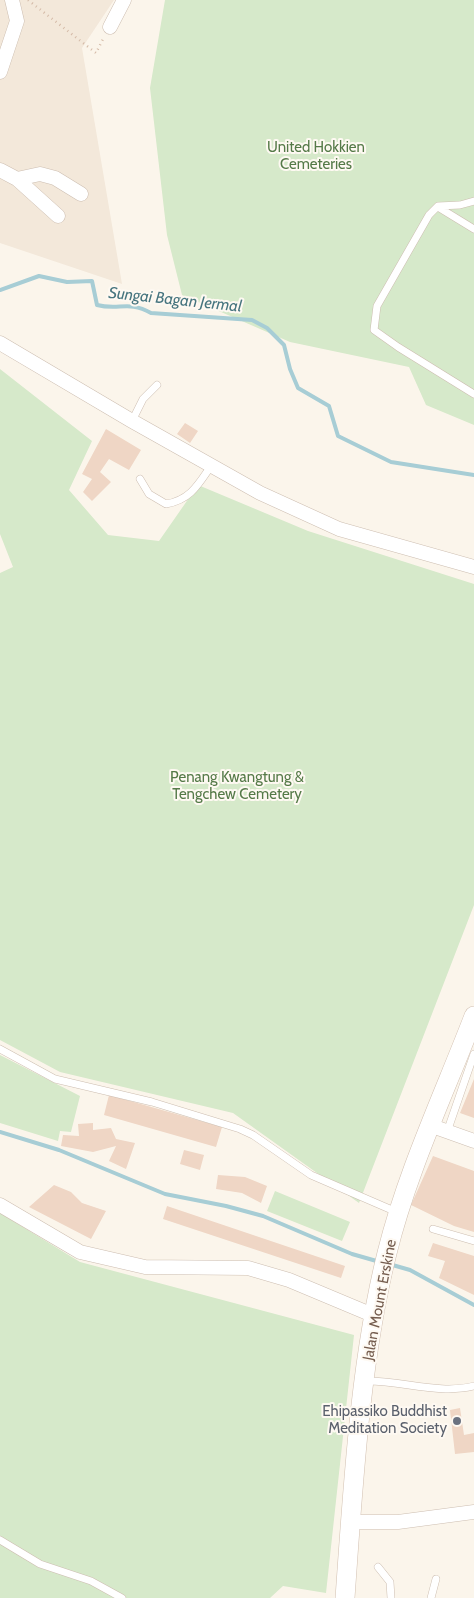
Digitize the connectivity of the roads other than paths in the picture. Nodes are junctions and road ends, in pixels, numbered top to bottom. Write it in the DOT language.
graph roads {
  1 [pos="17,2"];
  2 [pos="120,2"];
  3 [pos="110,27"];
  4 [pos="0,72"];
  5 [pos="0,170"];
  6 [pos="17,179"];
  7 [pos="81,194"];
  8 [pos="474,201"];
  9 [pos="438,206"];
  10 [pos="58,216"];
  11 [pos="474,229"];
  12 [pos="0,343"];
  13 [pos="157,385"];
  14 [pos="474,394"];
  15 [pos="132,422"];
  16 [pos="211,466"];
  17 [pos="140,479"];
  18 [pos="474,567"];
  19 [pos="474,1016"];
  20 [pos="0,1049"];
  21 [pos="474,1054"];
  22 [pos="439,1129"];
  23 [pos="474,1141"];
  24 [pos="0,1205"];
  25 [pos="399,1213"];
  26 [pos="433,1229"];
  27 [pos="474,1241"];
  28 [pos="375,1316"];
  29 [pos="365,1381"];
  30 [pos="474,1386"];
  31 [pos="474,1512"];
  32 [pos="350,1522"];
  33 [pos="0,1540"];
  34 [pos="378,1567"];
  35 [pos="436,1579"];
  36 [pos="122,1598"];
  37 [pos="345,1598"];
  38 [pos="391,1598"];
  39 [pos="431,1598"];
  1 -- 4 [label="street"];
  2 -- 3 [label="street"];
  5 -- 6 [label="street"];
  6 -- 7 [label="street"];
  6 -- 10 [label="street"];
  8 -- 9 [label="lane"];
  9 -- 11 [label="lane"];
  9 -- 14 [label="lane"];
  12 -- 15 [label="street"];
  13 -- 15 [label="lane"];
  15 -- 16 [label="street"];
  16 -- 17 [label="lane"];
  16 -- 18 [label="street"];
  19 -- 22 [label="main road, Jalan Mount Erskine"];
  20 -- 25 [label="lane"];
  21 -- 22 [label="lane"];
  22 -- 23 [label="street"];
  22 -- 25 [label="main road, Jalan Mount Erskine"];
  24 -- 28 [label="street"];
  25 -- 28 [label="main road, Jalan Mount Erskine"];
  26 -- 27 [label="lane"];
  28 -- 29 [label="main road, Jalan Mount Erskine"];
  29 -- 30 [label="lane"];
  29 -- 32 [label="main road, Jalan Mount Erskine"];
  31 -- 32 [label="street"];
  32 -- 37 [label="main road, Jalan Mount Erskine"];
  33 -- 36 [label="lane"];
  34 -- 38 [label="lane"];
  35 -- 39 [label="lane"];
}
